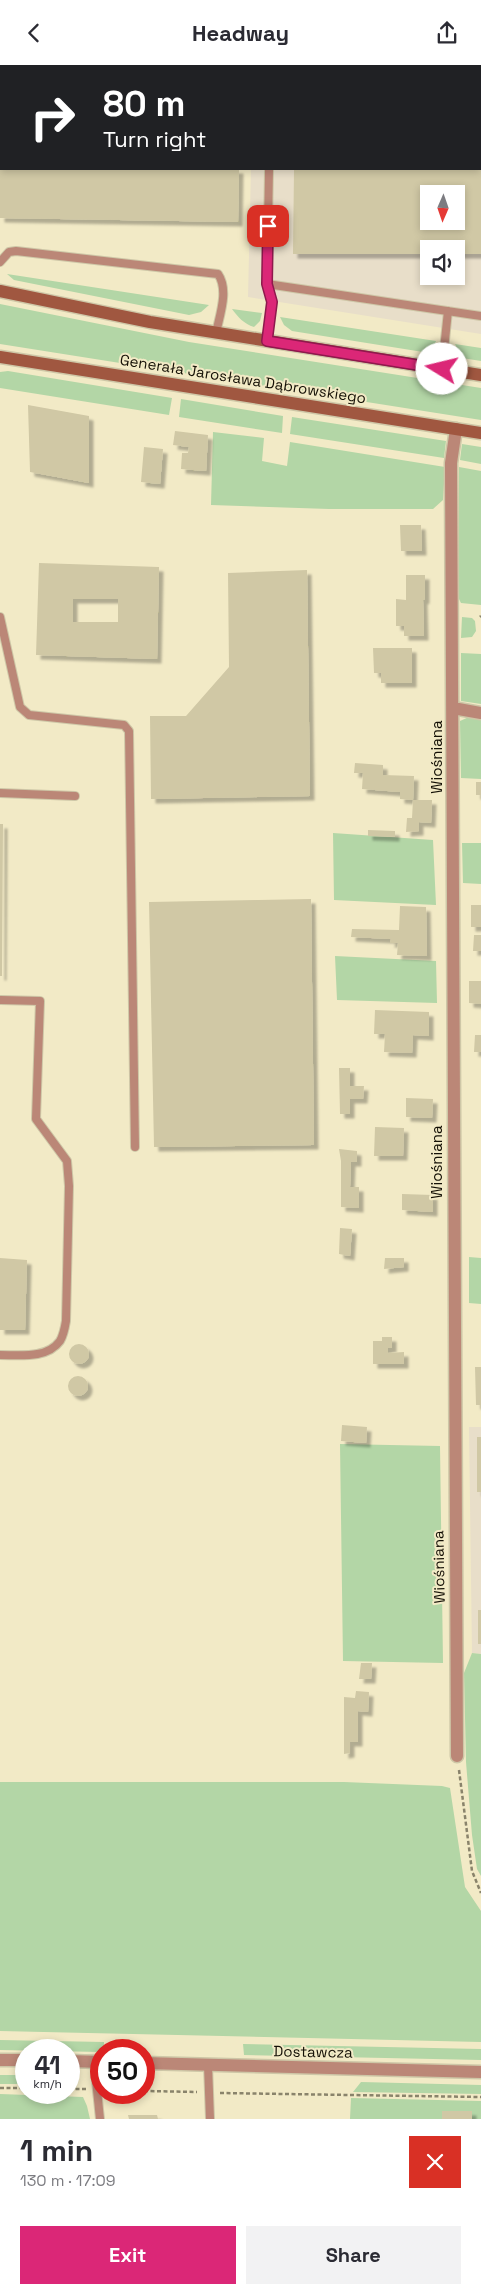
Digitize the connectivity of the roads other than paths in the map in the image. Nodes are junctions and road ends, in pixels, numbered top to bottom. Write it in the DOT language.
graph roads {
  1 [pos="269,170"];
  2 [pos="0,262"];
  3 [pos="267,284"];
  4 [pos="0,291"];
  5 [pos="448,311"];
  6 [pos="481,316"];
  7 [pos="216,333"];
  8 [pos="267,341"];
  9 [pos="0,357"];
  10 [pos="442,369"];
  11 [pos="481,375"];
  12 [pos="456,429"];
  13 [pos="481,433"];
  14 [pos="0,617"];
  15 [pos="453,708"];
  16 [pos="481,713"];
  17 [pos="0,793"];
  18 [pos="75,795"];
  19 [pos="1,1000"];
  20 [pos="135,1147"];
  21 [pos="0,1355"];
  22 [pos="457,1756"];
  23 [pos="0,2060"];
  24 [pos="15,2060"];
  25 [pos="155,2063"];
  26 [pos="208,2065"];
  27 [pos="481,2072"];
  28 [pos="99,2104"];
  29 [pos="100,2119"];
  30 [pos="210,2119"];
  1 -- 3 [label="lane"];
  2 -- 7 [label="lane"];
  3 -- 5 [label="lane"];
  3 -- 8 [label="lane"];
  4 -- 7 [label="main road"];
  5 -- 6 [label="lane"];
  5 -- 10 [label="lane"];
  7 -- 8 [label="main road"];
  8 -- 10 [label="main road"];
  9 -- 12 [label="main road, Generała Jarosława Dąbrowskiego"];
  10 -- 11 [label="main road"];
  12 -- 13 [label="main road, Generała Jarosława Dąbrowskiego"];
  12 -- 15 [label="street, Wiośniana"];
  14 -- 20 [label="lane"];
  15 -- 16 [label="street"];
  15 -- 22 [label="street, Wiośniana"];
  17 -- 18 [label="lane"];
  19 -- 21 [label="lane"];
  23 -- 24 [label="street"];
  25 -- 26 [label="street, Dostawcza"];
  26 -- 27 [label="street, Dostawcza"];
  26 -- 30 [label="lane"];
  28 -- 29 [label="lane"];
}
